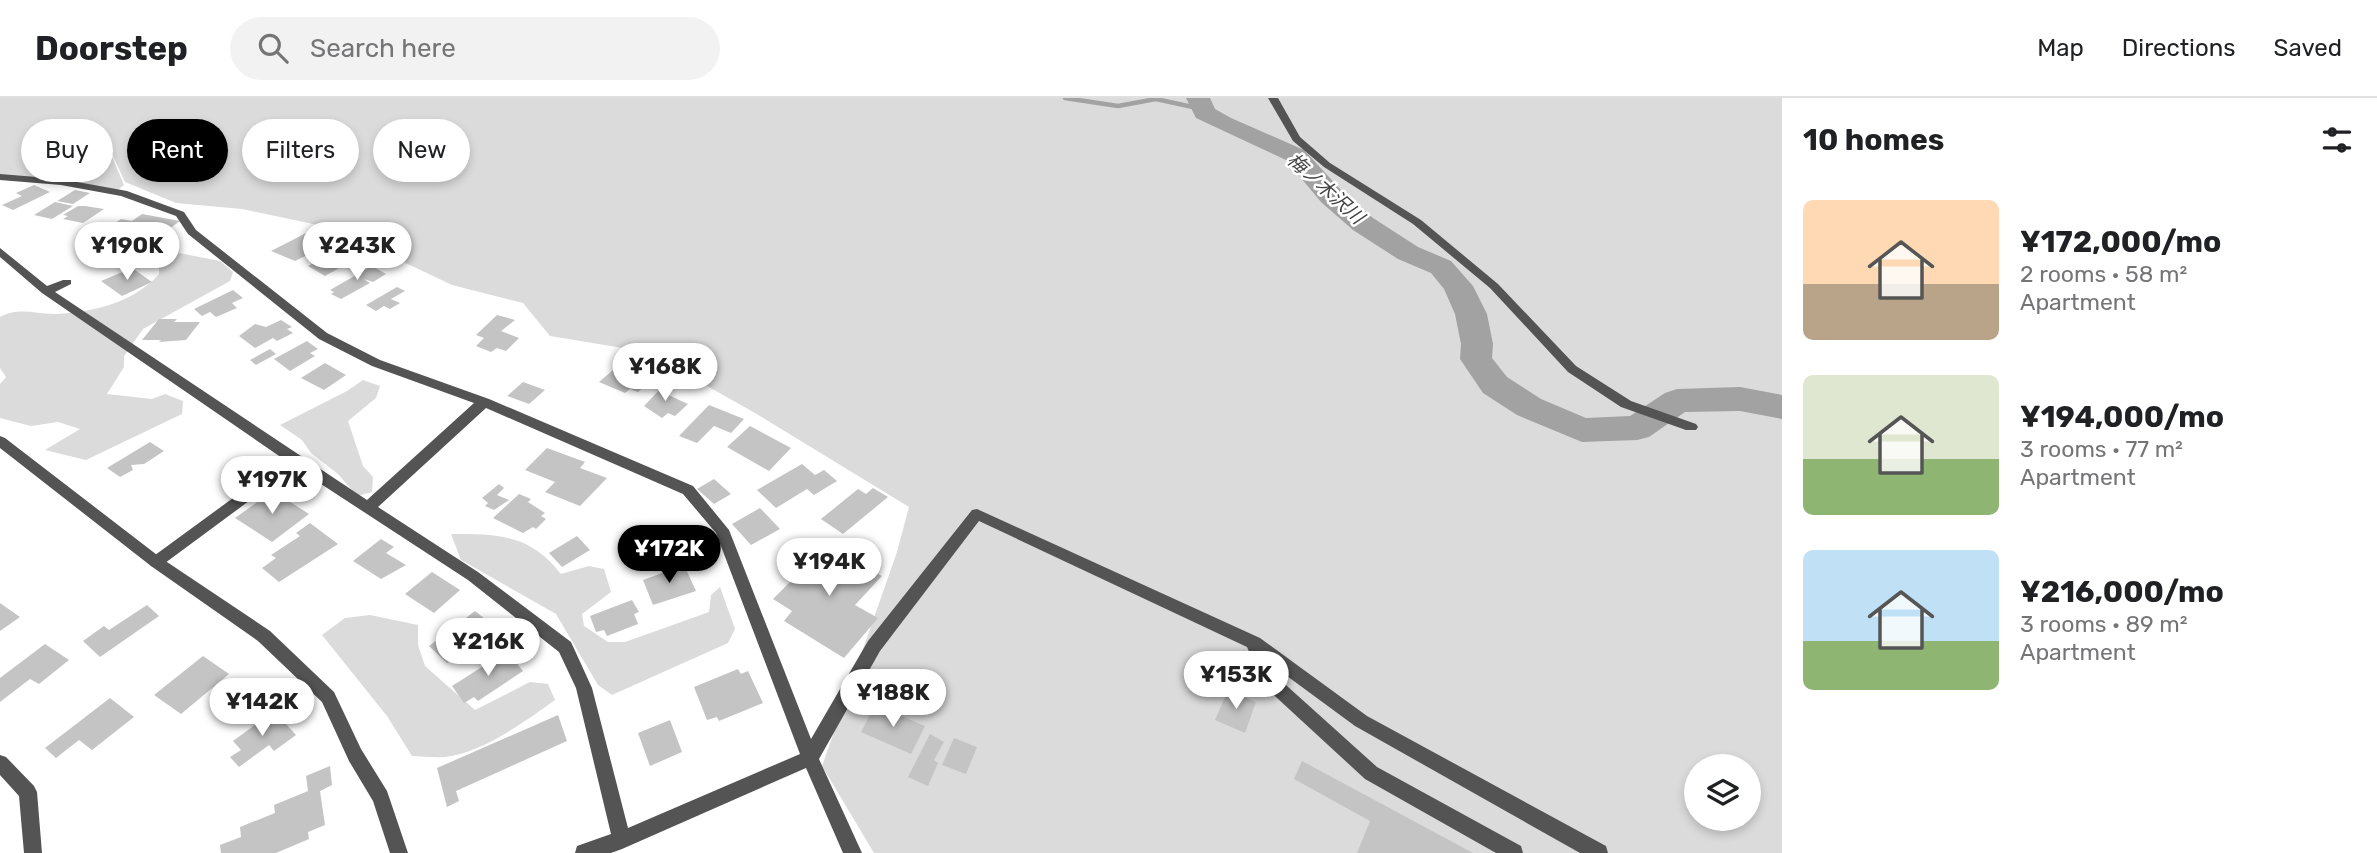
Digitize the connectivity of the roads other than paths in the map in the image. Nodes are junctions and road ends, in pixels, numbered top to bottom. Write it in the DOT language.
graph roads {
  1 [pos="1273,98"];
  2 [pos="0,177"];
  3 [pos="0,251"];
  4 [pos="68,282"];
  5 [pos="46,291"];
  6 [pos="484,402"];
  7 [pos="1691,427"];
  8 [pos="0,441"];
  9 [pos="295,460"];
  10 [pos="368,507"];
  11 [pos="156,562"];
  12 [pos="1254,643"];
  13 [pos="810,758"];
  14 [pos="0,763"];
  15 [pos="622,840"];
  16 [pos="33,853"];
  17 [pos="399,853"];
  18 [pos="584,853"];
  19 [pos="853,853"];
  20 [pos="1514,853"];
  21 [pos="1599,853"];
  1 -- 7 [label="street"];
  2 -- 6 [label="street"];
  3 -- 5 [label="street"];
  4 -- 5 [label="street"];
  5 -- 9 [label="street"];
  6 -- 10 [label="street"];
  6 -- 13 [label="street"];
  8 -- 11 [label="street"];
  9 -- 10 [label="street"];
  9 -- 11 [label="street"];
  10 -- 15 [label="street"];
  11 -- 17 [label="street"];
  12 -- 13 [label="street"];
  12 -- 20 [label="street"];
  12 -- 21 [label="street"];
  13 -- 15 [label="street"];
  13 -- 19 [label="street"];
  14 -- 16 [label="street"];
  15 -- 18 [label="street"];
}
